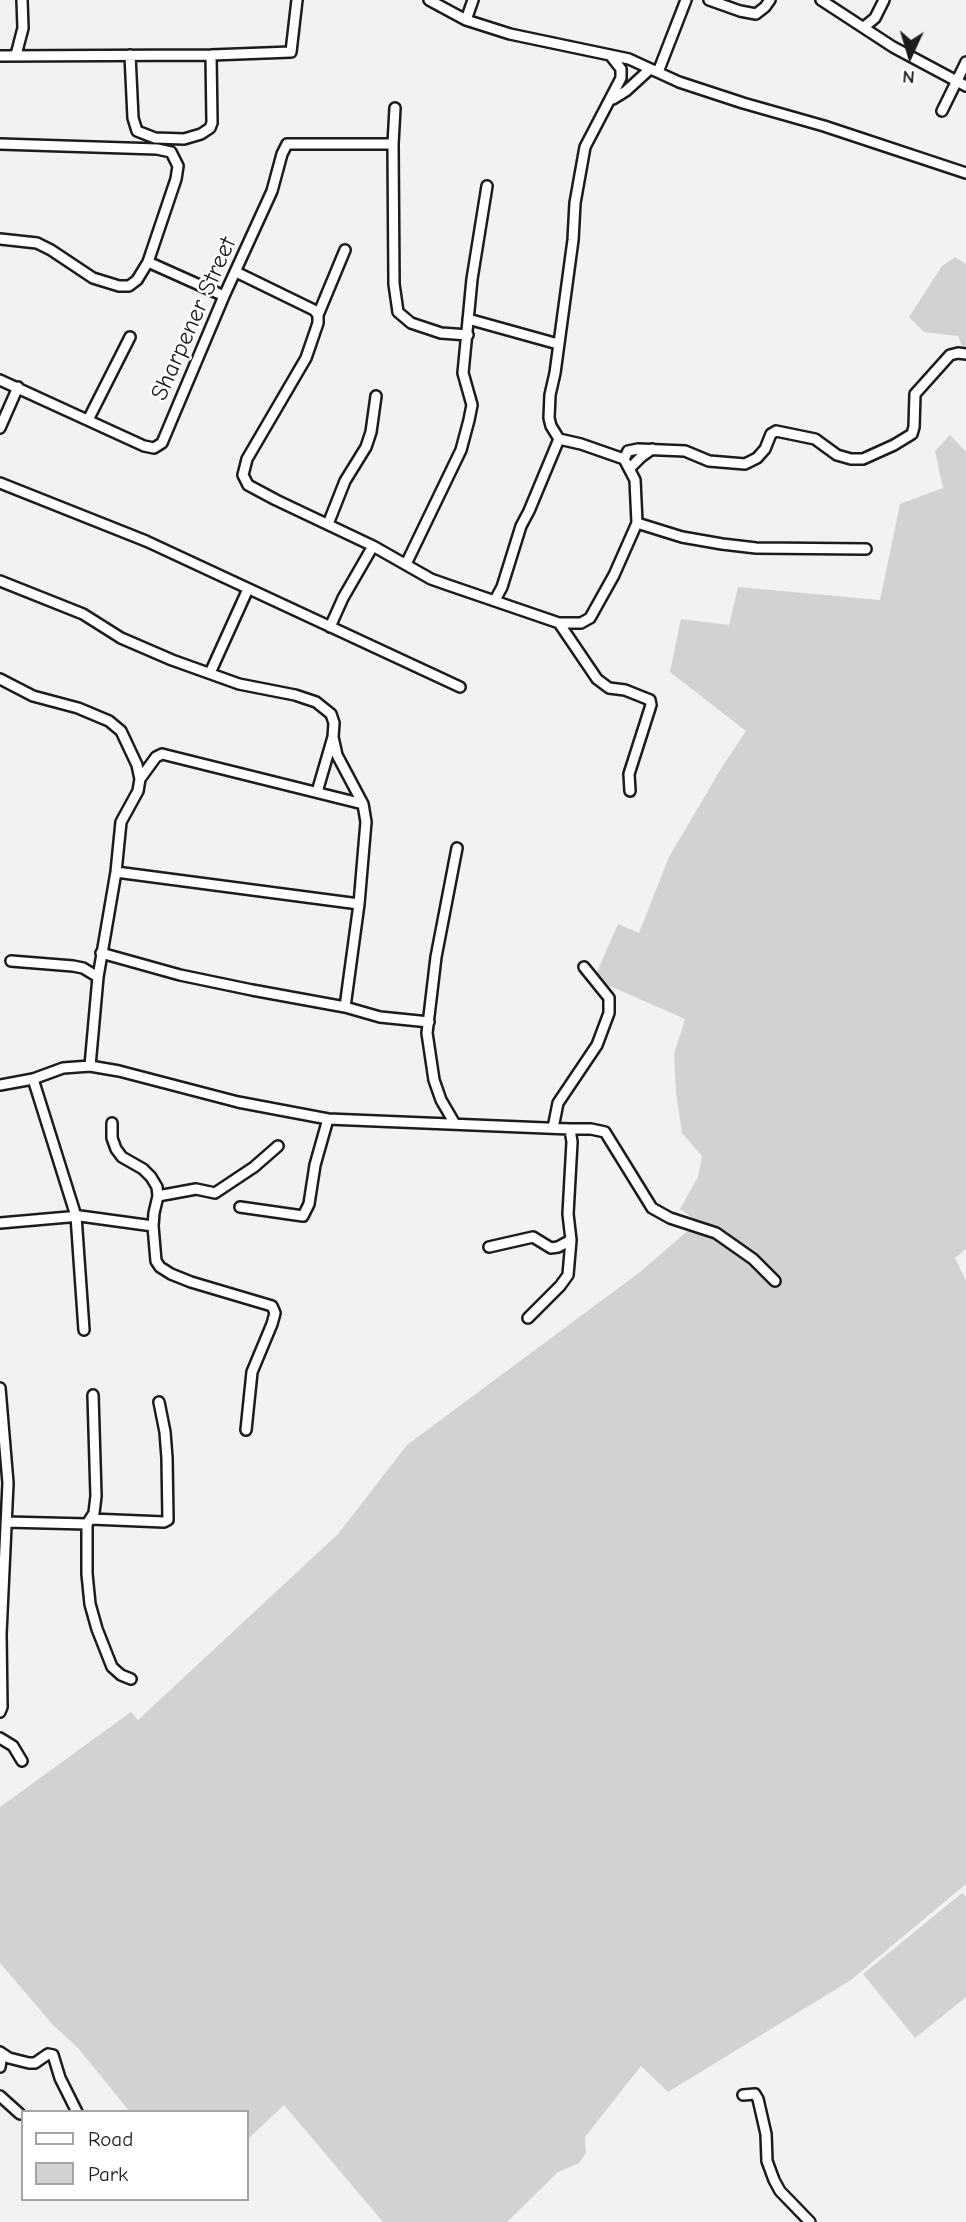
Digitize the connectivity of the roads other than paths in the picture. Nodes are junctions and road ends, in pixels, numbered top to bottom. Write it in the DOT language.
graph roads {
  1 [pos="22,0"];
  2 [pos="297,0"];
  3 [pos="429,0"];
  4 [pos="473,0"];
  5 [pos="686,0"];
  6 [pos="709,0"];
  7 [pos="770,0"];
  8 [pos="821,0"];
  9 [pos="884,0"];
  10 [pos="466,20"];
  11 [pos="864,27"];
  12 [pos="0,55"];
  13 [pos="16,55"];
  14 [pos="130,55"];
  15 [pos="211,55"];
  16 [pos="610,55"];
  17 [pos="966,62"];
  18 [pos="654,71"];
  19 [pos="956,80"];
  20 [pos="966,86"];
  21 [pos="611,100"];
  22 [pos="395,108"];
  23 [pos="942,111"];
  24 [pos="0,144"];
  25 [pos="393,144"];
  26 [pos="966,173"];
  27 [pos="486,186"];
  28 [pos="0,239"];
  29 [pos="345,250"];
  30 [pos="148,262"];
  31 [pos="236,272"];
  32 [pos="224,296"];
  33 [pos="318,315"];
  34 [pos="468,319"];
  35 [pos="468,335"];
  36 [pos="130,337"];
  37 [pos="558,344"];
  38 [pos="966,354"];
  39 [pos="0,380"];
  40 [pos="18,387"];
  41 [pos="376,396"];
  42 [pos="88,420"];
  43 [pos="0,428"];
  44 [pos="559,439"];
  45 [pos="652,449"];
  46 [pos="624,459"];
  47 [pos="630,468"];
  48 [pos="0,483"];
  49 [pos="637,523"];
  50 [pos="328,524"];
  51 [pos="373,545"];
  52 [pos="866,549"];
  53 [pos="405,564"];
  54 [pos="0,582"];
  55 [pos="248,589"];
  56 [pos="495,600"];
  57 [pos="559,623"];
  58 [pos="330,627"];
  59 [pos="210,673"];
  60 [pos="0,679"];
  61 [pos="460,687"];
  62 [pos="333,737"];
  63 [pos="140,779"];
  64 [pos="630,791"];
  65 [pos="317,792"];
  66 [pos="363,804"];
  67 [pos="457,848"];
  68 [pos="116,872"];
  69 [pos="359,904"];
  70 [pos="101,958"];
  71 [pos="11,961"];
  72 [pos="584,967"];
  73 [pos="83,968"];
  74 [pos="98,977"];
  75 [pos="345,1007"];
  76 [pos="429,1022"];
  77 [pos="90,1066"];
  78 [pos="33,1079"];
  79 [pos="0,1085"];
  80 [pos="328,1119"];
  81 [pos="112,1123"];
  82 [pos="455,1124"];
  83 [pos="553,1128"];
  84 [pos="570,1129"];
  85 [pos="278,1146"];
  86 [pos="158,1196"];
  87 [pos="240,1207"];
  88 [pos="76,1216"];
  89 [pos="0,1223"];
  90 [pos="153,1226"];
  91 [pos="571,1240"];
  92 [pos="489,1247"];
  93 [pos="775,1281"];
  94 [pos="528,1318"];
  95 [pos="84,1330"];
  96 [pos="0,1388"];
  97 [pos="93,1395"];
  98 [pos="159,1402"];
  99 [pos="246,1430"];
  100 [pos="6,1522"];
  101 [pos="89,1522"];
  102 [pos="131,1679"];
  103 [pos="0,1712"];
  104 [pos="0,1738"];
  105 [pos="22,1761"];
  106 [pos="1,2053"];
  107 [pos="0,2067"];
  108 [pos="743,2095"];
  109 [pos="0,2096"];
  110 [pos="76,2110"];
  111 [pos="20,2114"];
  112 [pos="810,2222"];
  1 -- 13 [label="street"];
  2 -- 15 [label="street"];
  3 -- 10 [label="street"];
  4 -- 10 [label="street"];
  5 -- 18 [label="street"];
  6 -- 7 [label="street"];
  8 -- 11 [label="street"];
  9 -- 11 [label="street"];
  10 -- 16 [label="street"];
  11 -- 19 [label="street"];
  12 -- 13 [label="street"];
  13 -- 14 [label="street"];
  14 -- 15 [label="street"];
  14 -- 15 [label="street"];
  16 -- 18 [label="street"];
  16 -- 21 [label="street"];
  17 -- 19 [label="street"];
  18 -- 21 [label="street"];
  18 -- 26 [label="street"];
  19 -- 20 [label="street"];
  19 -- 23 [label="street"];
  21 -- 37 [label="street"];
  22 -- 25 [label="street"];
  24 -- 30 [label="street"];
  25 -- 31 [label="street, Sharpener Street"];
  25 -- 35 [label="street"];
  27 -- 34 [label="street"];
  28 -- 30 [label="street"];
  29 -- 33 [label="street"];
  30 -- 32 [label="street"];
  31 -- 32 [label="street, Sharpener Street"];
  31 -- 33 [label="street"];
  32 -- 42 [label="street, Sharpener Street"];
  33 -- 50 [label="street"];
  34 -- 35 [label="street"];
  34 -- 37 [label="street"];
  35 -- 53 [label="street"];
  36 -- 42 [label="street"];
  37 -- 44 [label="street"];
  38 -- 45 [label="street"];
  39 -- 40 [label="street, Sharpener Street"];
  40 -- 42 [label="street, Sharpener Street"];
  40 -- 43 [label="street"];
  41 -- 50 [label="street"];
  44 -- 46 [label="street"];
  44 -- 56 [label="street"];
  45 -- 46 [label="street"];
  45 -- 47 [label="street"];
  46 -- 47 [label="street"];
  47 -- 49 [label="street"];
  48 -- 55 [label="street"];
  49 -- 52 [label="street"];
  49 -- 57 [label="street"];
  50 -- 51 [label="street"];
  51 -- 53 [label="street"];
  51 -- 58 [label="street"];
  53 -- 56 [label="street"];
  54 -- 59 [label="street"];
  55 -- 58 [label="street"];
  55 -- 59 [label="street"];
  56 -- 57 [label="street"];
  57 -- 64 [label="street"];
  58 -- 61 [label="street"];
  59 -- 62 [label="street"];
  60 -- 63 [label="street"];
  62 -- 65 [label="street"];
  62 -- 66 [label="street"];
  63 -- 65 [label="street"];
  63 -- 68 [label="street"];
  65 -- 66 [label="street"];
  66 -- 69 [label="street"];
  67 -- 76 [label="street"];
  68 -- 69 [label="street"];
  68 -- 70 [label="street"];
  69 -- 75 [label="street"];
  70 -- 73 [label="street"];
  70 -- 74 [label="street"];
  70 -- 75 [label="street"];
  71 -- 73 [label="street"];
  72 -- 83 [label="street"];
  73 -- 74 [label="street"];
  74 -- 77 [label="street"];
  75 -- 76 [label="street"];
  76 -- 82 [label="street"];
  77 -- 78 [label="street"];
  77 -- 80 [label="street"];
  78 -- 79 [label="street"];
  78 -- 88 [label="street"];
  80 -- 82 [label="street"];
  80 -- 87 [label="street"];
  81 -- 86 [label="street"];
  82 -- 83 [label="street"];
  83 -- 84 [label="street"];
  84 -- 91 [label="street"];
  84 -- 93 [label="street"];
  85 -- 86 [label="street"];
  86 -- 90 [label="street"];
  88 -- 89 [label="street"];
  88 -- 90 [label="street"];
  88 -- 95 [label="street"];
  90 -- 99 [label="street"];
  91 -- 92 [label="street"];
  91 -- 94 [label="street"];
  96 -- 100 [label="street"];
  97 -- 101 [label="street"];
  98 -- 101 [label="street"];
  100 -- 101 [label="street"];
  100 -- 103 [label="street"];
  101 -- 102 [label="street"];
  104 -- 105 [label="street"];
  106 -- 107 [label="street"];
  106 -- 110 [label="street"];
  108 -- 112 [label="street"];
  109 -- 111 [label="street"];
}
